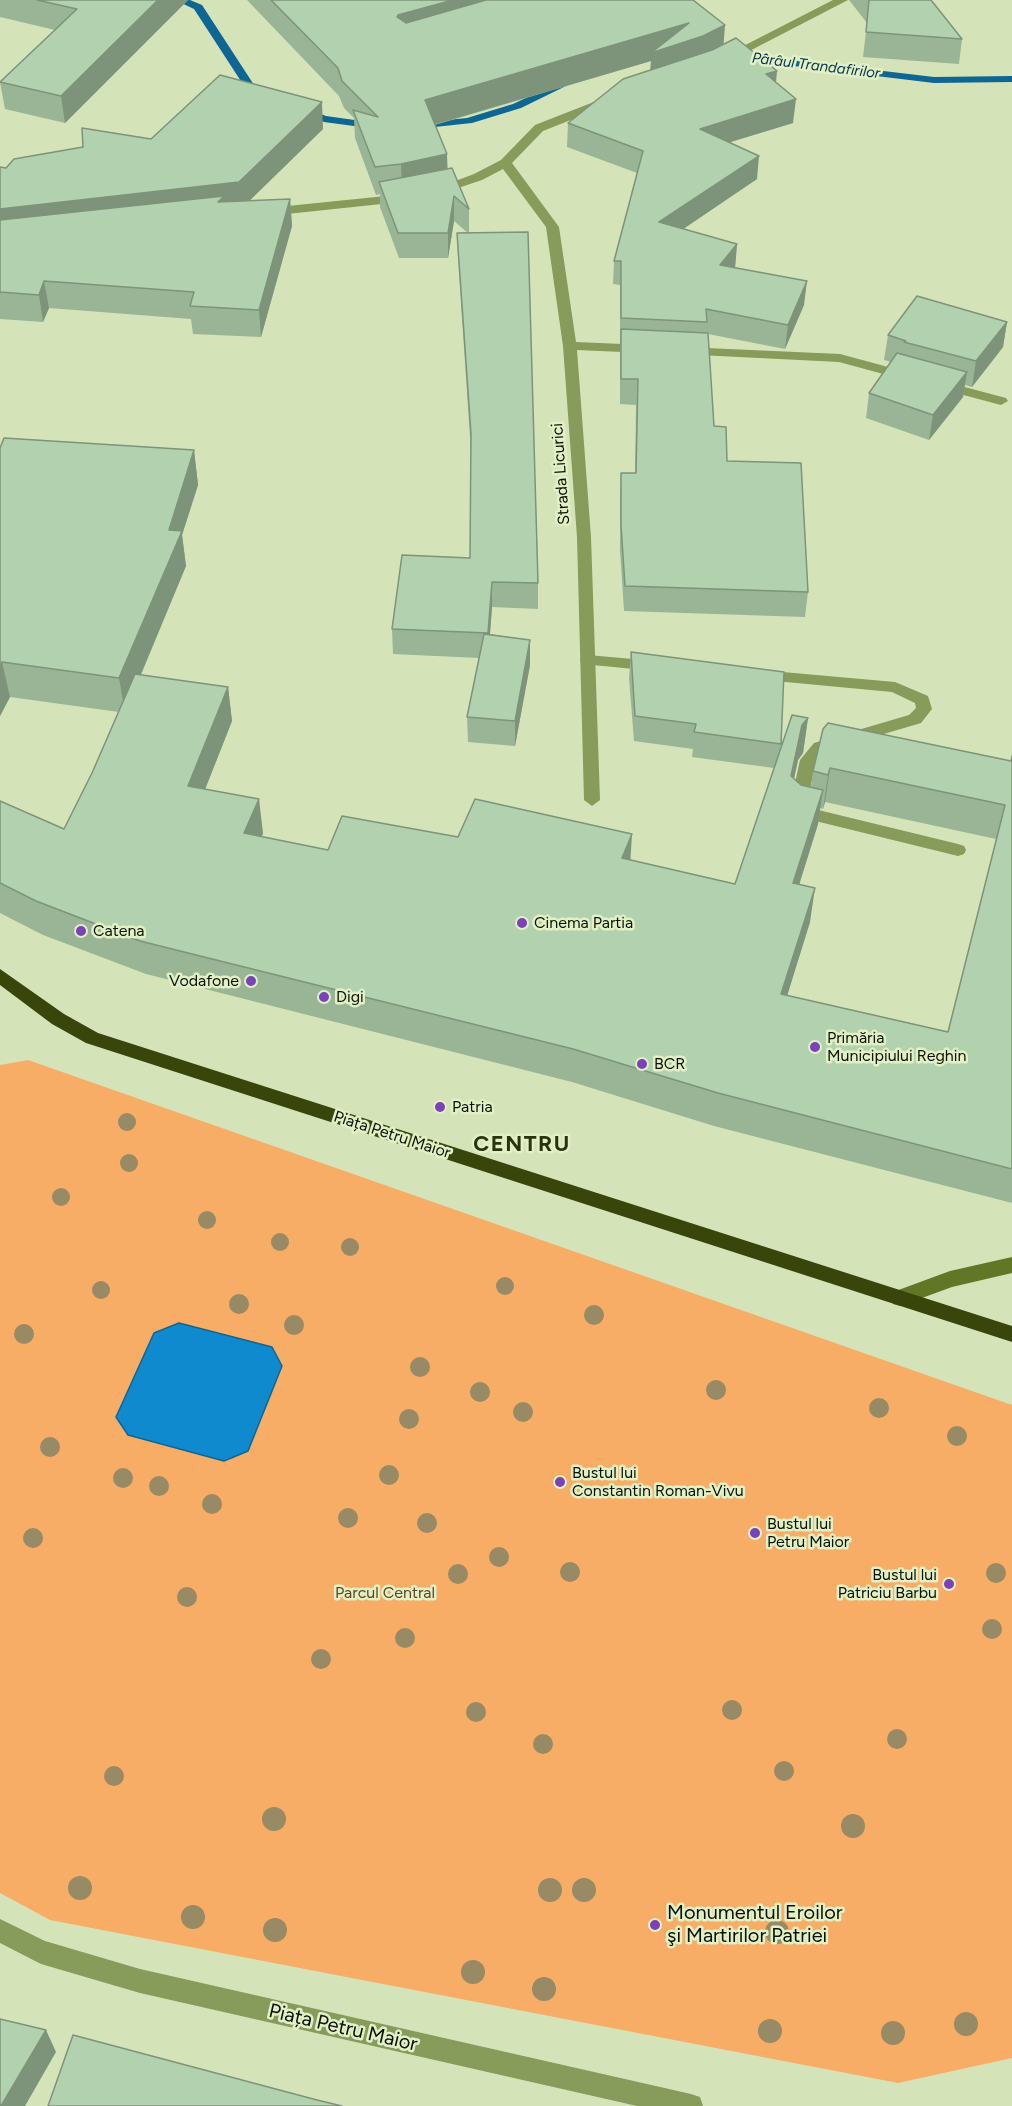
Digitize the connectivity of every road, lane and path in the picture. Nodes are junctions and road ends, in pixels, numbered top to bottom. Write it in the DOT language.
graph roads {
  1 [pos="842,0"];
  2 [pos="716,63"];
  3 [pos="619,96"];
  4 [pos="505,163"];
  5 [pos="249,214"];
  6 [pos="570,346"];
  7 [pos="1000,402"];
  8 [pos="588,660"];
  9 [pos="671,667"];
  10 [pos="742,674"];
  11 [pos="592,800"];
  12 [pos="958,850"];
  13 [pos="0,976"];
  14 [pos="1012,1264"];
  15 [pos="900,1298"];
  16 [pos="1012,1334"];
  17 [pos="0,1931"];
  18 [pos="691,2106"];
  1 -- 2 [label="street"];
  3 -- 4 [label="street"];
  4 -- 5 [label="street"];
  4 -- 6 [label="street, Strada Licurici"];
  6 -- 7 [label="street"];
  6 -- 8 [label="street, Strada Licurici"];
  8 -- 9 [label="street"];
  8 -- 11 [label="street, Strada Licurici"];
  10 -- 12 [label="street"];
  13 -- 15 [label="highway, Piața Petru Maior"];
  14 -- 15 [label="street"];
  15 -- 16 [label="highway, Piața Petru Maior"];
  17 -- 18 [label="street, Piața Petru Maior"];
}
